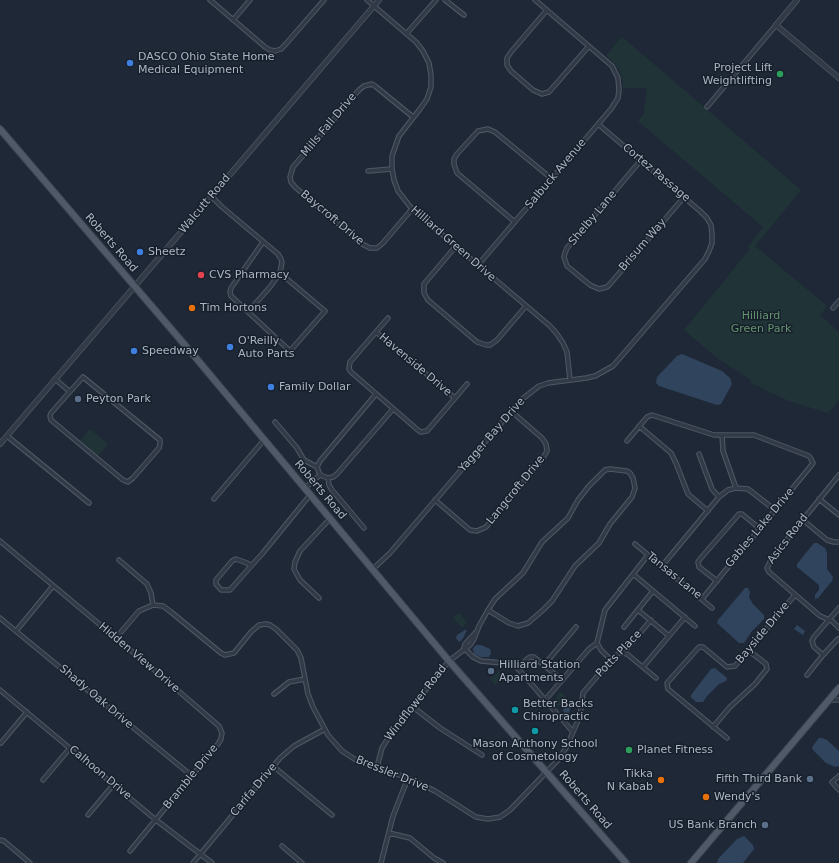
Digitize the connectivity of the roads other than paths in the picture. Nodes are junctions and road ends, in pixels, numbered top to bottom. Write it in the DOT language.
graph roads {
  1 [pos="210,0"];
  2 [pos="250,0"];
  3 [pos="324,0"];
  4 [pos="368,0"];
  5 [pos="379,0"];
  6 [pos="436,0"];
  7 [pos="446,0"];
  8 [pos="535,0"];
  9 [pos="797,0"];
  10 [pos="374,5"];
  11 [pos="546,10"];
  12 [pos="464,15"];
  13 [pos="233,20"];
  14 [pos="776,25"];
  15 [pos="407,34"];
  16 [pos="589,46"];
  17 [pos="839,78"];
  18 [pos="707,107"];
  19 [pos="413,117"];
  20 [pos="598,124"];
  21 [pos="0,129"];
  22 [pos="641,160"];
  23 [pos="392,169"];
  24 [pos="368,171"];
  25 [pos="290,177"];
  26 [pos="552,179"];
  27 [pos="211,196"];
  28 [pos="684,197"];
  29 [pos="412,210"];
  30 [pos="515,222"];
  31 [pos="711,225"];
  32 [pos="263,242"];
  33 [pos="456,246"];
  34 [pos="478,266"];
  35 [pos="280,273"];
  36 [pos="135,286"];
  37 [pos="599,289"];
  38 [pos="839,301"];
  39 [pos="526,306"];
  40 [pos="833,308"];
  41 [pos="248,312"];
  42 [pos="388,318"];
  43 [pos="376,332"];
  44 [pos="55,379"];
  45 [pos="570,380"];
  46 [pos="467,384"];
  47 [pos="69,391"];
  48 [pos="376,394"];
  49 [pos="455,398"];
  50 [pos="393,409"];
  51 [pos="511,411"];
  52 [pos="275,422"];
  53 [pos="639,426"];
  54 [pos="722,435"];
  55 [pos="7,436"];
  56 [pos="264,440"];
  57 [pos="627,441"];
  58 [pos="0,444"];
  59 [pos="699,454"];
  60 [pos="317,467"];
  61 [pos="320,475"];
  62 [pos="839,475"];
  63 [pos="328,478"];
  64 [pos="305,488"];
  65 [pos="736,488"];
  66 [pos="311,495"];
  67 [pos="720,497"];
  68 [pos="214,499"];
  69 [pos="819,499"];
  70 [pos="435,500"];
  71 [pos="89,503"];
  72 [pos="775,510"];
  73 [pos="708,511"];
  74 [pos="839,515"];
  75 [pos="331,518"];
  76 [pos="803,520"];
  77 [pos="364,528"];
  78 [pos="760,528"];
  79 [pos="0,541"];
  80 [pos="839,542"];
  81 [pos="635,544"];
  82 [pos="648,555"];
  83 [pos="119,560"];
  84 [pos="251,566"];
  85 [pos="662,566"];
  86 [pos="373,569"];
  87 [pos="633,574"];
  88 [pos="717,581"];
  89 [pos="53,586"];
  90 [pos="653,591"];
  91 [pos="795,595"];
  92 [pos="320,598"];
  93 [pos="702,599"];
  94 [pos="153,605"];
  95 [pos="712,608"];
  96 [pos="839,608"];
  97 [pos="488,610"];
  98 [pos="638,610"];
  99 [pos="0,618"];
  100 [pos="685,618"];
  101 [pos="651,620"];
  102 [pos="829,620"];
  103 [pos="696,626"];
  104 [pos="576,627"];
  105 [pos="624,627"];
  106 [pos="839,628"];
  107 [pos="16,631"];
  108 [pos="669,636"];
  109 [pos="116,638"];
  110 [pos="838,639"];
  111 [pos="597,642"];
  112 [pos="464,648"];
  113 [pos="748,650"];
  114 [pos="623,653"];
  115 [pos="823,655"];
  116 [pos="610,660"];
  117 [pos="449,661"];
  118 [pos="544,665"];
  119 [pos="643,667"];
  120 [pos="518,669"];
  121 [pos="807,675"];
  122 [pos="656,678"];
  123 [pos="305,679"];
  124 [pos="562,680"];
  125 [pos="839,688"];
  126 [pos="0,690"];
  127 [pos="274,694"];
  128 [pos="546,700"];
  129 [pos="829,700"];
  130 [pos="839,700"];
  131 [pos="413,707"];
  132 [pos="27,712"];
  133 [pos="713,727"];
  134 [pos="325,729"];
  135 [pos="573,732"];
  136 [pos="222,734"];
  137 [pos="727,738"];
  138 [pos="1,743"];
  139 [pos="70,748"];
  140 [pos="482,755"];
  141 [pos="273,766"];
  142 [pos="377,767"];
  143 [pos="546,772"];
  144 [pos="192,776"];
  145 [pos="839,776"];
  146 [pos="408,778"];
  147 [pos="44,780"];
  148 [pos="114,784"];
  149 [pos="839,790"];
  150 [pos="88,815"];
  151 [pos="332,815"];
  152 [pos="156,820"];
  153 [pos="389,833"];
  154 [pos="0,840"];
  155 [pos="282,846"];
  156 [pos="130,851"];
  157 [pos="200,854"];
  158 [pos="30,863"];
  159 [pos="193,863"];
  160 [pos="212,863"];
  161 [pos="302,863"];
  162 [pos="381,863"];
  163 [pos="443,863"];
  164 [pos="626,863"];
  165 [pos="691,863"];
  1 -- 13 [label="street"];
  2 -- 13 [label="street"];
  3 -- 13 [label="street"];
  4 -- 10 [label="street, Hilliard Green Drive"];
  5 -- 10 [label="street, Walcutt Road"];
  6 -- 15 [label="street"];
  7 -- 12 [label="street"];
  8 -- 11 [label="street"];
  9 -- 14 [label="street"];
  10 -- 15 [label="street, Hilliard Green Drive"];
  10 -- 27 [label="street, Walcutt Road"];
  11 -- 16 [label="street"];
  11 -- 16 [label="street"];
  14 -- 17 [label="street"];
  14 -- 18 [label="street"];
  15 -- 19 [label="street, Hilliard Green Drive"];
  16 -- 20 [label="street, Salbuck Avenue"];
  19 -- 23 [label="street, Hilliard Green Drive"];
  19 -- 25 [label="street, Mills Fall Drive"];
  20 -- 22 [label="street, Cortez Passage"];
  20 -- 26 [label="street, Salbuck Avenue"];
  21 -- 36 [label="main road, Roberts Road"];
  22 -- 28 [label="street, Cortez Passage"];
  22 -- 37 [label="street, Shelby Lane"];
  23 -- 24 [label="street"];
  23 -- 29 [label="street, Hilliard Green Drive"];
  25 -- 29 [label="street, Baycroft Drive"];
  26 -- 30 [label="street, Salbuck Avenue"];
  26 -- 30 [label="street"];
  27 -- 32 [label="street"];
  27 -- 36 [label="street, Walcutt Road"];
  28 -- 31 [label="street, Cortez Passage"];
  28 -- 37 [label="street, Brisum Way"];
  29 -- 33 [label="street, Hilliard Green Drive"];
  30 -- 34 [label="street, Salbuck Avenue"];
  31 -- 45 [label="street, Yagger Bay Drive"];
  32 -- 35 [label="street"];
  32 -- 41 [label="street"];
  33 -- 34 [label="street, Hilliard Green Drive"];
  33 -- 39 [label="street"];
  34 -- 39 [label="street, Hilliard Green Drive"];
  35 -- 41 [label="street"];
  35 -- 41 [label="street"];
  36 -- 44 [label="street, Walcutt Road"];
  36 -- 56 [label="main road, Roberts Road"];
  38 -- 40 [label="street"];
  39 -- 45 [label="street, Hilliard Green Drive"];
  42 -- 43 [label="street"];
  43 -- 48 [label="street"];
  43 -- 49 [label="street, Havenside Drive"];
  44 -- 47 [label="street"];
  44 -- 55 [label="street, Walcutt Road"];
  45 -- 51 [label="street, Yagger Bay Drive"];
  46 -- 49 [label="street"];
  47 -- 47 [label="street"];
  48 -- 50 [label="street"];
  48 -- 60 [label="street"];
  49 -- 50 [label="street"];
  50 -- 63 [label="street"];
  51 -- 70 [label="street, Yagger Bay Drive"];
  51 -- 70 [label="street, Langcroft Drive"];
  52 -- 60 [label="street"];
  53 -- 54 [label="street"];
  53 -- 57 [label="street"];
  53 -- 73 [label="street"];
  54 -- 65 [label="street"];
  54 -- 72 [label="street, Gables Lake Drive"];
  55 -- 58 [label="street, Walcutt Road"];
  55 -- 71 [label="street"];
  56 -- 64 [label="main road, Roberts Road"];
  56 -- 68 [label="street"];
  59 -- 67 [label="street"];
  60 -- 61 [label="street"];
  61 -- 63 [label="street"];
  61 -- 64 [label="street"];
  62 -- 69 [label="street, Asics Road"];
  63 -- 77 [label="street"];
  64 -- 66 [label="main road, Roberts Road"];
  65 -- 67 [label="street"];
  65 -- 72 [label="street"];
  66 -- 75 [label="main road, Roberts Road"];
  66 -- 84 [label="street"];
  67 -- 73 [label="street"];
  69 -- 74 [label="street"];
  69 -- 76 [label="street, Asics Road"];
  70 -- 86 [label="street, Yagger Bay Drive"];
  72 -- 78 [label="street, Gables Lake Drive"];
  73 -- 85 [label="street"];
  75 -- 86 [label="main road, Roberts Road"];
  75 -- 92 [label="street"];
  76 -- 80 [label="street"];
  76 -- 91 [label="street, Asics Road"];
  78 -- 88 [label="street, Gables Lake Drive"];
  78 -- 88 [label="street"];
  79 -- 89 [label="street, Hidden View Drive"];
  81 -- 82 [label="street, Tansas Lane"];
  82 -- 85 [label="street, Tansas Lane"];
  82 -- 87 [label="street"];
  83 -- 94 [label="street"];
  84 -- 84 [label="street"];
  85 -- 93 [label="street, Tansas Lane"];
  86 -- 117 [label="main road, Roberts Road"];
  87 -- 90 [label="street"];
  87 -- 111 [label="street"];
  88 -- 93 [label="street, Gables Lake Drive"];
  89 -- 107 [label="street"];
  89 -- 109 [label="street, Hidden View Drive"];
  90 -- 98 [label="street"];
  90 -- 100 [label="street"];
  91 -- 102 [label="street, Asics Road"];
  91 -- 113 [label="street, Bayside Drive"];
  93 -- 95 [label="street, Tansas Lane"];
  94 -- 109 [label="street"];
  94 -- 123 [label="street, Bressler Drive"];
  96 -- 102 [label="street"];
  97 -- 97 [label="street, Windflower Road"];
  97 -- 112 [label="street, Windflower Road"];
  98 -- 101 [label="street"];
  98 -- 105 [label="street"];
  99 -- 107 [label="street, Shady Oak Drive"];
  100 -- 103 [label="street"];
  100 -- 108 [label="street"];
  101 -- 108 [label="street"];
  101 -- 114 [label="street, Potts Place"];
  102 -- 106 [label="street, Asics Road"];
  102 -- 115 [label="street"];
  104 -- 118 [label="street"];
  107 -- 144 [label="street, Shady Oak Drive"];
  108 -- 119 [label="street"];
  109 -- 136 [label="street, Hidden View Drive"];
  110 -- 115 [label="street"];
  111 -- 116 [label="street"];
  111 -- 124 [label="street"];
  112 -- 117 [label="street, Windflower Road"];
  112 -- 120 [label="street"];
  113 -- 133 [label="street"];
  113 -- 133 [label="street, Bayside Drive"];
  114 -- 116 [label="street, Potts Place"];
  114 -- 119 [label="street"];
  115 -- 121 [label="street"];
  116 -- 135 [label="street, Potts Place"];
  117 -- 131 [label="street, Windflower Road"];
  117 -- 143 [label="main road, Roberts Road"];
  118 -- 120 [label="street"];
  118 -- 124 [label="street"];
  119 -- 122 [label="street"];
  120 -- 128 [label="street"];
  123 -- 127 [label="street"];
  123 -- 134 [label="street, Bressler Drive"];
  124 -- 128 [label="street"];
  125 -- 129 [label="main road"];
  126 -- 132 [label="street, Calhoon Drive"];
  128 -- 135 [label="street"];
  129 -- 130 [label="street"];
  129 -- 165 [label="main road"];
  131 -- 140 [label="street"];
  131 -- 142 [label="street, Windflower Road"];
  132 -- 138 [label="street"];
  132 -- 139 [label="street, Calhoon Drive"];
  133 -- 137 [label="street, Bayside Drive"];
  134 -- 141 [label="street, Carifa Drive"];
  134 -- 142 [label="street, Bressler Drive"];
  135 -- 143 [label="street, Potts Place"];
  136 -- 144 [label="street, Bramble Drive"];
  139 -- 147 [label="street"];
  139 -- 148 [label="street, Calhoon Drive"];
  141 -- 151 [label="street"];
  141 -- 157 [label="street, Carifa Drive"];
  142 -- 146 [label="street, Bressler Drive"];
  143 -- 146 [label="street, Bressler Drive"];
  143 -- 164 [label="main road, Roberts Road"];
  144 -- 152 [label="street, Bramble Drive"];
  145 -- 149 [label="street"];
  146 -- 153 [label="street"];
  148 -- 150 [label="street"];
  148 -- 152 [label="street, Calhoon Drive"];
  152 -- 156 [label="street, Bramble Drive"];
  152 -- 157 [label="street, Calhoon Drive"];
  153 -- 162 [label="street"];
  153 -- 163 [label="street"];
  154 -- 158 [label="street"];
  155 -- 161 [label="street"];
  157 -- 159 [label="street, Carifa Drive"];
  157 -- 160 [label="street, Calhoon Drive"];
}
